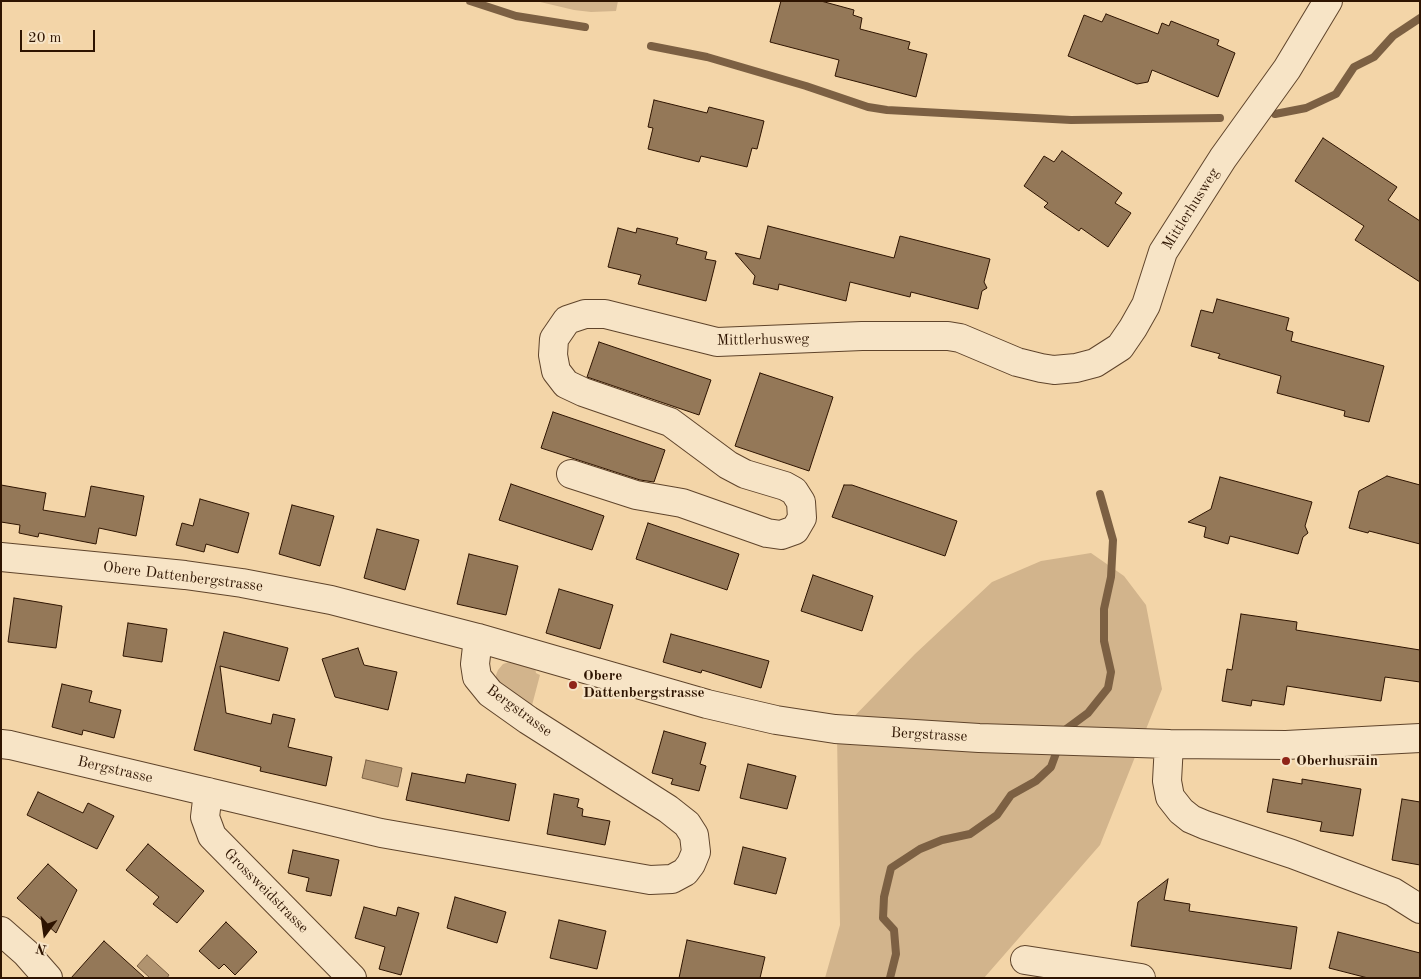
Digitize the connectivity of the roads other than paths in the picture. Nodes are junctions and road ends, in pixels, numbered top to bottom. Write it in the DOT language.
graph roads {
  1 [pos="1328,1"];
  2 [pos="571,474"];
  3 [pos="1,556"];
  4 [pos="478,638"];
  5 [pos="1420,738"];
  6 [pos="1,744"];
  7 [pos="1169,744"];
  8 [pos="208,792"];
  9 [pos="1420,909"];
  10 [pos="1,931"];
  11 [pos="1026,960"];
  12 [pos="48,978"];
  13 [pos="352,978"];
  14 [pos="1141,978"];
  1 -- 2 [label="street, Mittlerhusweg"];
  3 -- 4 [label="street, Obere Dattenbergstrasse"];
  4 -- 7 [label="street, Bergstrasse"];
  4 -- 8 [label="street, Bergstrasse"];
  5 -- 7 [label="street, Bergstrasse"];
  6 -- 8 [label="street, Bergstrasse"];
  7 -- 9 [label="street"];
  8 -- 13 [label="street, Grossweidstrasse"];
  10 -- 12 [label="street"];
  11 -- 14 [label="street"];
}
